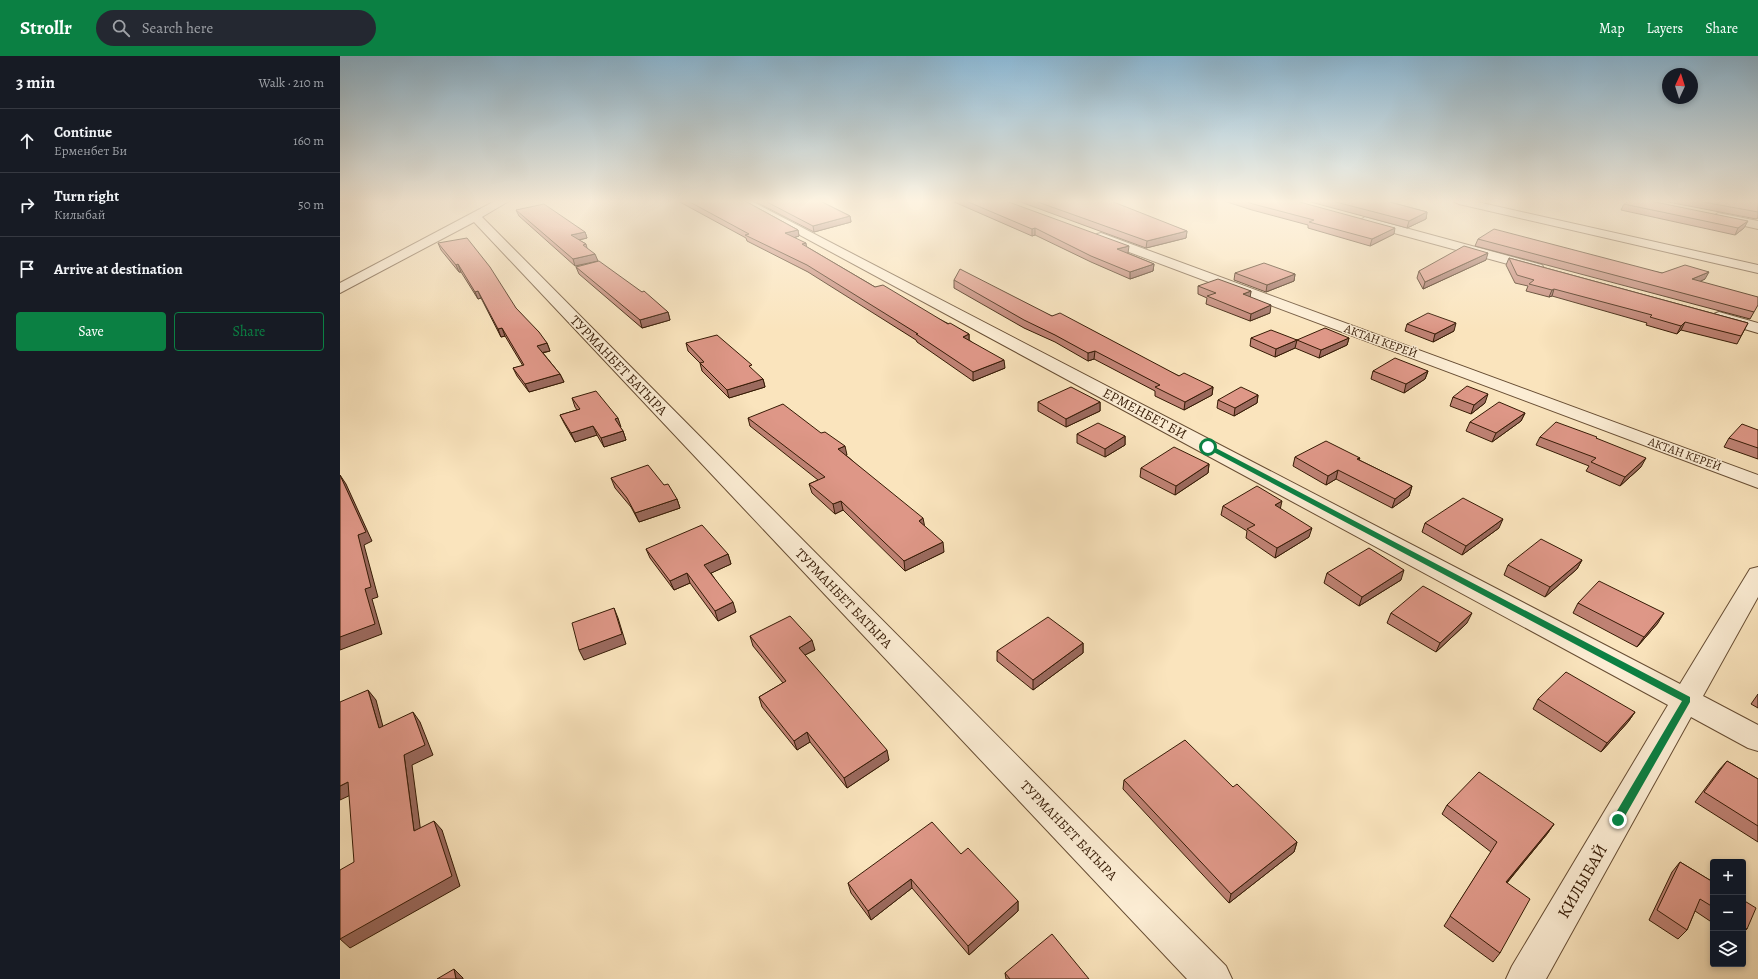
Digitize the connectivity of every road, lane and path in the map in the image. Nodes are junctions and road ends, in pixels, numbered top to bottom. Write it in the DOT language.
graph roads {
  1 [pos="413,244"];
  2 [pos="507,244"];
  3 [pos="824,244"];
  4 [pos="1118,244"];
  5 [pos="1448,244"];
  6 [pos="1648,244"];
  7 [pos="1758,269"];
  8 [pos="1551,272"];
  9 [pos="340,289"];
  10 [pos="1704,313"];
  11 [pos="1758,328"];
  12 [pos="1758,482"];
  13 [pos="1758,575"];
  14 [pos="1687,700"];
  15 [pos="1758,739"];
  16 [pos="1214,979"];
  17 [pos="1526,979"];
  1 -- 9 [label="street"];
  2 -- 16 [label="street, ТУРМАНБЕТ БАТЫРА"];
  3 -- 14 [label="street, ЕРМЕНБЕТ БИ"];
  4 -- 12 [label="street, АКТАН КЕРЕЙ"];
  5 -- 8 [label="street"];
  6 -- 7 [label="street"];
  10 -- 11 [label="street"];
  13 -- 14 [label="street, КИЛЫБАЙ"];
  14 -- 15 [label="street, ЕРМЕНБЕТ БИ"];
  14 -- 17 [label="street, КИЛЫБАЙ"];
}
